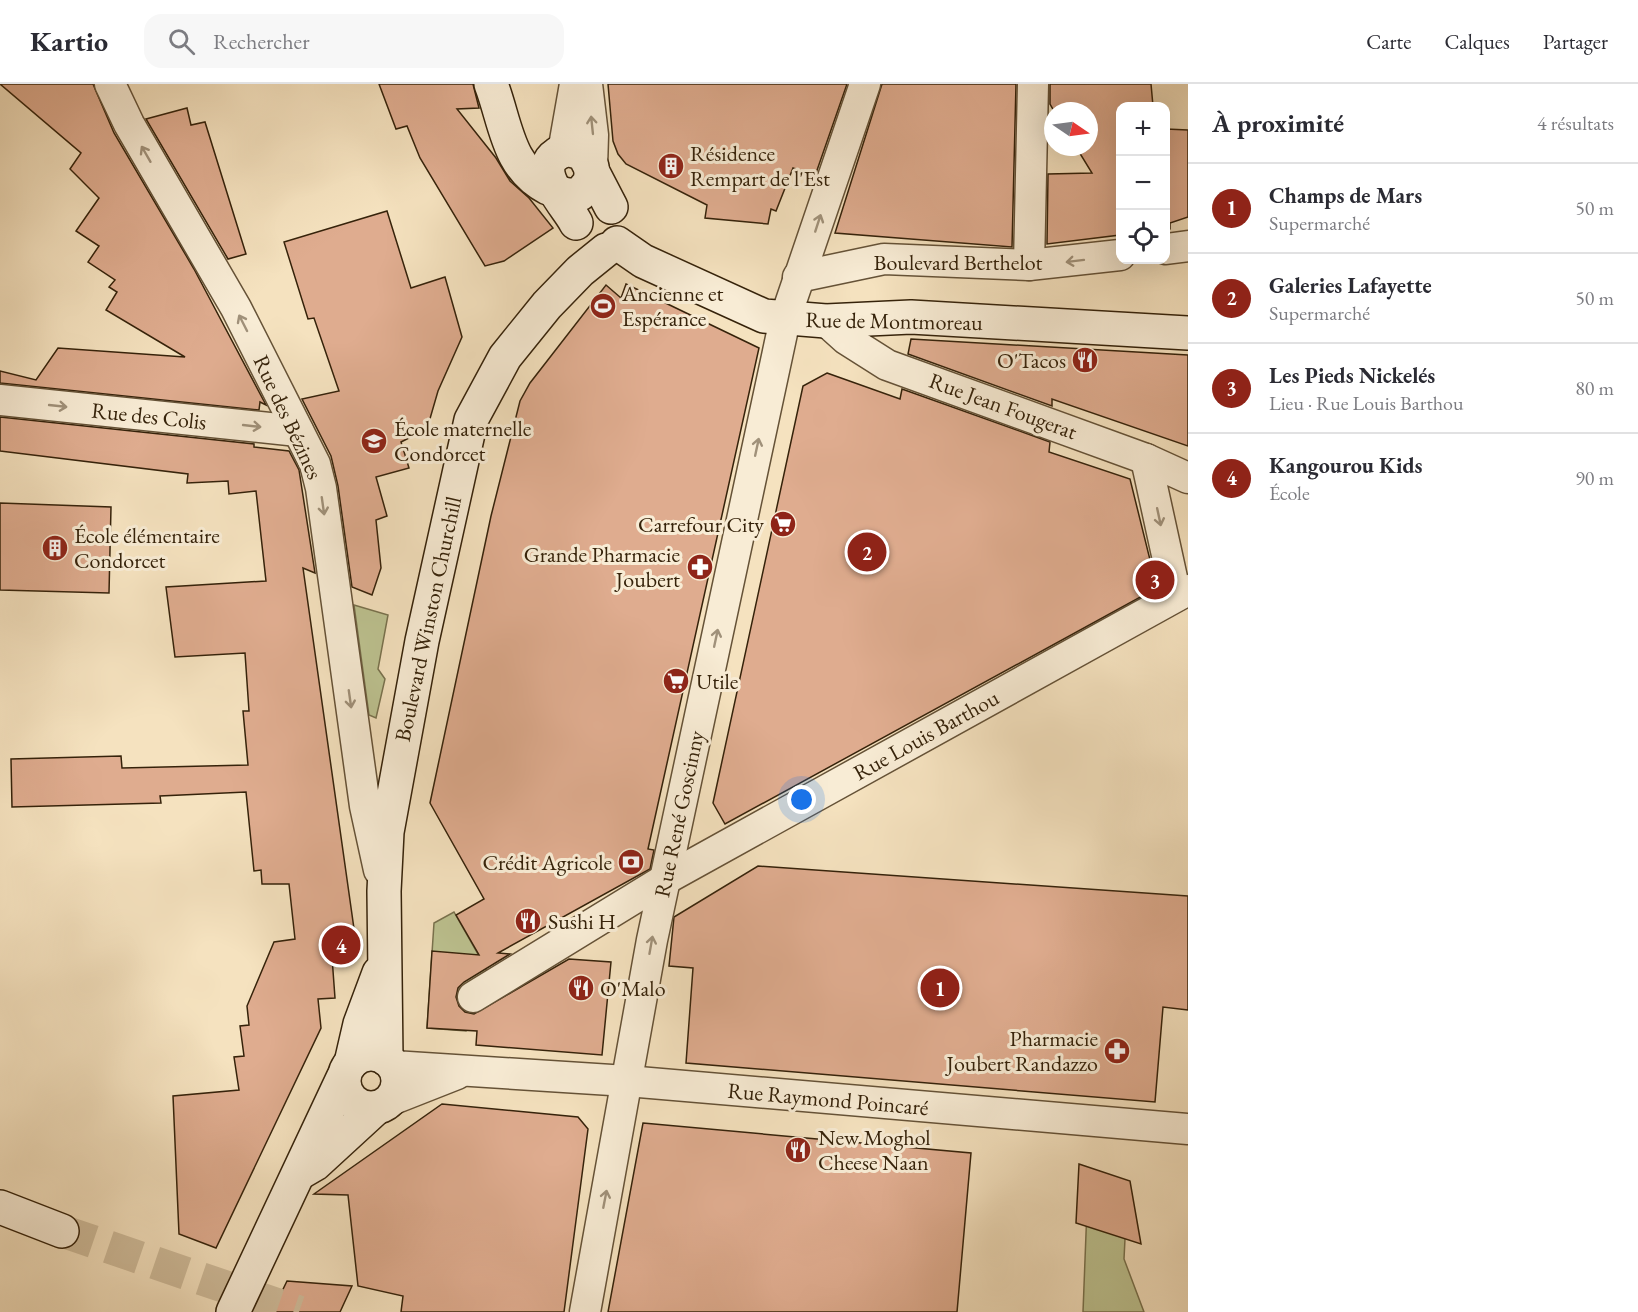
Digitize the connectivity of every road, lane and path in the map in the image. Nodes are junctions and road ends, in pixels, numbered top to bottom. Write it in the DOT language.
graph roads {
  1 [pos="110,84"];
  2 [pos="575,84"];
  3 [pos="587,84"];
  4 [pos="865,84"];
  5 [pos="1033,84"];
  6 [pos="494,92"];
  7 [pos="560,153"];
  8 [pos="592,167"];
  9 [pos="558,192"];
  10 [pos="594,238"];
  11 [pos="1116,255"];
  12 [pos="1029,265"];
  13 [pos="798,278"];
  14 [pos="785,319"];
  15 [pos="826,321"];
  16 [pos="1188,333"];
  17 [pos="0,400"];
  18 [pos="298,431"];
  19 [pos="1146,459"];
  20 [pos="1188,478"];
  21 [pos="1182,593"];
  22 [pos="664,880"];
  23 [pos="384,891"];
  24 [pos="384,957"];
  25 [pos="473,997"];
  26 [pos="390,1062"];
  27 [pos="468,1070"];
  28 [pos="347,1071"];
  29 [pos="627,1081"];
  30 [pos="383,1104"];
  31 [pos="1188,1129"];
  32 [pos="297,1175"];
  33 [pos="0,1207"];
  34 [pos="62,1231"];
  35 [pos="233,1312"];
  36 [pos="585,1312"];
  18 -- 1 [label="street, Rue des Bézines, one-way"];
  2 -- 7 [label="street"];
  8 -- 3 [label="street, one-way"];
  13 -- 4 [label="street, Rue René Goscinny, one-way"];
  5 -- 12 [label="street"];
  6 -- 7 [label="main road"];
  6 -- 9 [label="main road"];
  7 -- 8 [label="main road"];
  7 -- 9 [label="main road"];
  8 -- 9 [label="main road"];
  8 -- 10 [label="main road"];
  9 -- 10 [label="main road"];
  10 -- 14 [label="main road, Rue de Montmoreau"];
  10 -- 23 [label="main road, Boulevard Winston Churchill"];
  11 -- 12 [label="street, Boulevard Berthelot, one-way"];
  12 -- 13 [label="street, Boulevard Berthelot"];
  13 -- 14 [label="street, Rue René Goscinny"];
  14 -- 15 [label="main road, Rue de Montmoreau"];
  22 -- 14 [label="street, Rue René Goscinny, one-way"];
  15 -- 16 [label="main road, Rue de Montmoreau"];
  15 -- 19 [label="street, Rue Jean Fougerat"];
  17 -- 18 [label="street, Rue des Colis, one-way"];
  18 -- 23 [label="street, Rue des Bézines, one-way"];
  19 -- 20 [label="street, Rue Jean Fougerat"];
  19 -- 21 [label="street, one-way"];
  21 -- 22 [label="street, Rue Louis Barthou"];
  22 -- 25 [label="street, Rue Louis Barthou"];
  29 -- 22 [label="street, Rue René Goscinny, one-way"];
  23 -- 24 [label="main road, Boulevard Winston Churchill"];
  24 -- 26 [label="main road, Boulevard Winston Churchill"];
  24 -- 28 [label="main road, Boulevard Winston Churchill"];
  26 -- 27 [label="street, Rue Raymond Poincaré"];
  26 -- 28 [label="main road"];
  26 -- 30 [label="main road"];
  27 -- 29 [label="street, Rue Raymond Poincaré"];
  27 -- 30 [label="street, Rue Raymond Poincaré"];
  28 -- 30 [label="main road"];
  28 -- 32 [label="main road, Boulevard Winston Churchill"];
  29 -- 31 [label="street, Rue Raymond Poincaré"];
  36 -- 29 [label="street, Rue René Goscinny, one-way"];
  30 -- 32 [label="main road"];
  32 -- 35 [label="main road, Boulevard Winston Churchill"];
  33 -- 34 [label="main road"];
}
